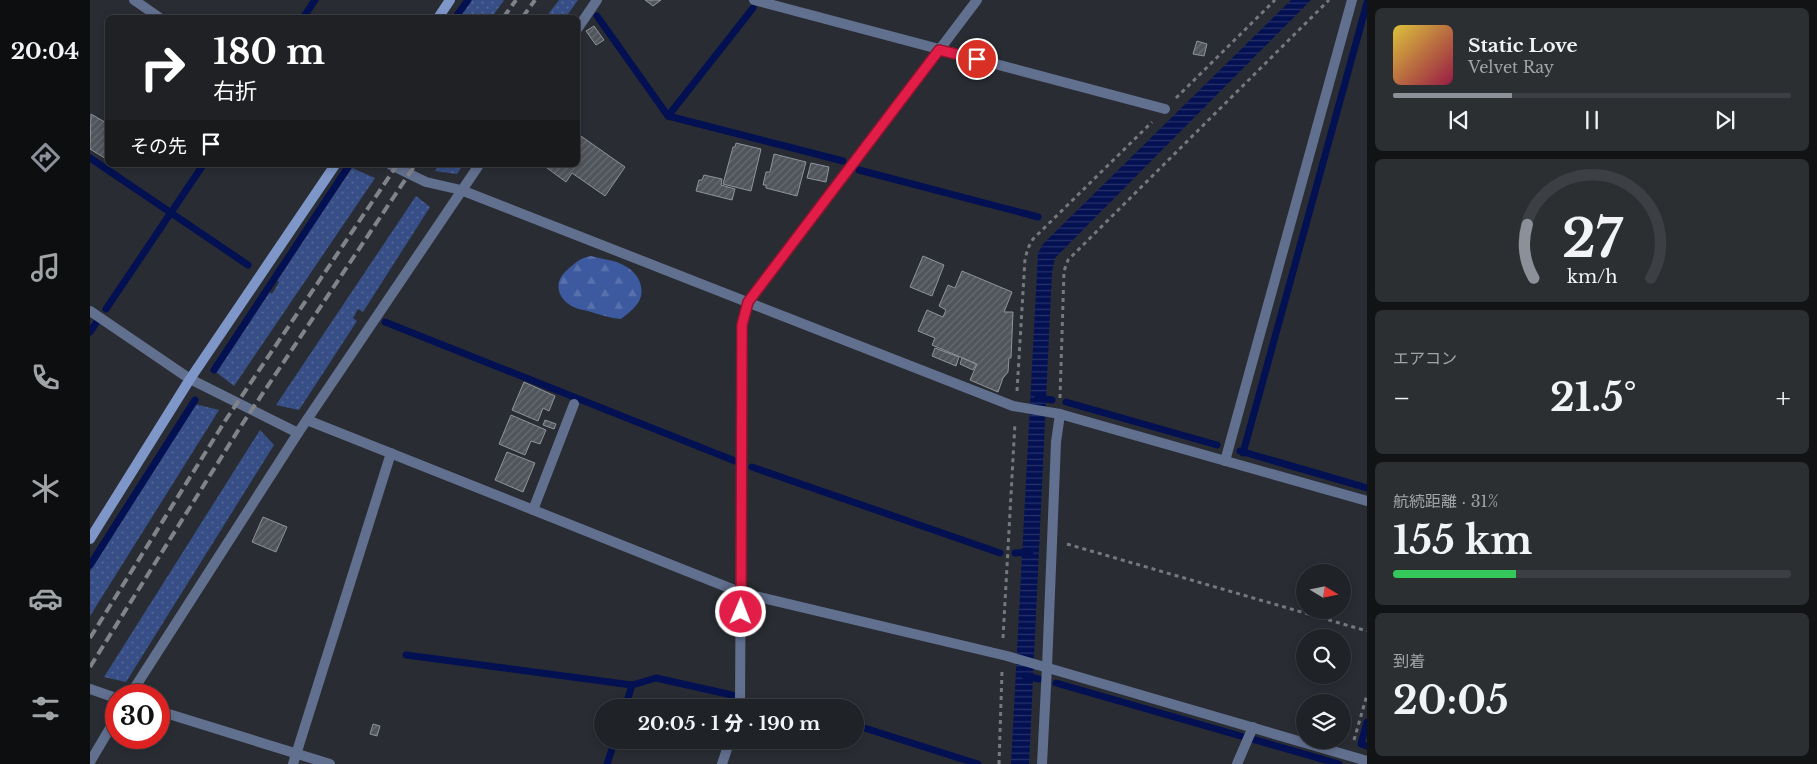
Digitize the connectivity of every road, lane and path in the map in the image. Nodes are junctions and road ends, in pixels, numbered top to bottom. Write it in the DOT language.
graph roads {
  1 [pos="134,0"];
  2 [pos="450,0"];
  3 [pos="597,0"];
  4 [pos="754,0"];
  5 [pos="977,0"];
  6 [pos="1275,0"];
  7 [pos="1329,0"];
  8 [pos="1352,0"];
  9 [pos="156,15"];
  10 [pos="440,15"];
  11 [pos="580,25"];
  12 [pos="939,50"];
  13 [pos="1165,109"];
  14 [pos="334,167"];
  15 [pos="395,167"];
  16 [pos="478,167"];
  17 [pos="461,190"];
  18 [pos="748,302"];
  19 [pos="90,311"];
  20 [pos="190,379"];
  21 [pos="574,404"];
  22 [pos="1017,407"];
  23 [pos="1056,413"];
  24 [pos="307,420"];
  25 [pos="298,433"];
  26 [pos="391,453"];
  27 [pos="1225,461"];
  28 [pos="1367,501"];
  29 [pos="533,510"];
  30 [pos="90,539"];
  31 [pos="1052,540"];
  32 [pos="742,593"];
  33 [pos="1367,631"];
  34 [pos="1005,655"];
  35 [pos="1044,666"];
  36 [pos="137,684"];
  37 [pos="90,689"];
  38 [pos="105,694"];
  39 [pos="1367,695"];
  40 [pos="740,699"];
  41 [pos="170,714"];
  42 [pos="1253,728"];
  43 [pos="105,737"];
  44 [pos="727,749"];
  45 [pos="296,754"];
  46 [pos="1350,756"];
  47 [pos="1367,761"];
  48 [pos="90,762"];
  49 [pos="293,764"];
  50 [pos="330,764"];
  51 [pos="722,764"];
  52 [pos="1000,764"];
  53 [pos="1042,764"];
  54 [pos="1237,764"];
  1 -- 9 [label="street"];
  2 -- 10 [label="street"];
  3 -- 11 [label="street"];
  4 -- 12 [label="street"];
  5 -- 12 [label="street"];
  6 -- 13 [label="path"];
  7 -- 23 [label="path"];
  8 -- 27 [label="street"];
  12 -- 13 [label="street"];
  12 -- 18 [label="street"];
  13 -- 22 [label="path"];
  14 -- 20 [label="street"];
  15 -- 17 [label="street"];
  16 -- 17 [label="street"];
  17 -- 18 [label="street"];
  17 -- 24 [label="street"];
  18 -- 22 [label="street"];
  18 -- 32 [label="street"];
  19 -- 20 [label="street"];
  20 -- 25 [label="street"];
  20 -- 30 [label="street"];
  21 -- 29 [label="street"];
  22 -- 23 [label="street"];
  22 -- 34 [label="path"];
  23 -- 27 [label="street"];
  23 -- 31 [label="street"];
  24 -- 25 [label="street"];
  24 -- 26 [label="street"];
  25 -- 36 [label="street"];
  26 -- 29 [label="street"];
  26 -- 45 [label="street"];
  27 -- 28 [label="street"];
  29 -- 32 [label="street"];
  31 -- 33 [label="path"];
  31 -- 35 [label="street"];
  32 -- 34 [label="street"];
  32 -- 40 [label="street"];
  34 -- 35 [label="street"];
  34 -- 52 [label="path"];
  35 -- 42 [label="street"];
  35 -- 53 [label="street"];
  37 -- 38 [label="street"];
  39 -- 46 [label="path"];
  41 -- 45 [label="street"];
  42 -- 46 [label="street"];
  42 -- 54 [label="street"];
  43 -- 48 [label="street"];
  44 -- 51 [label="street"];
  45 -- 49 [label="street"];
  45 -- 50 [label="street"];
  46 -- 47 [label="street"];
}
